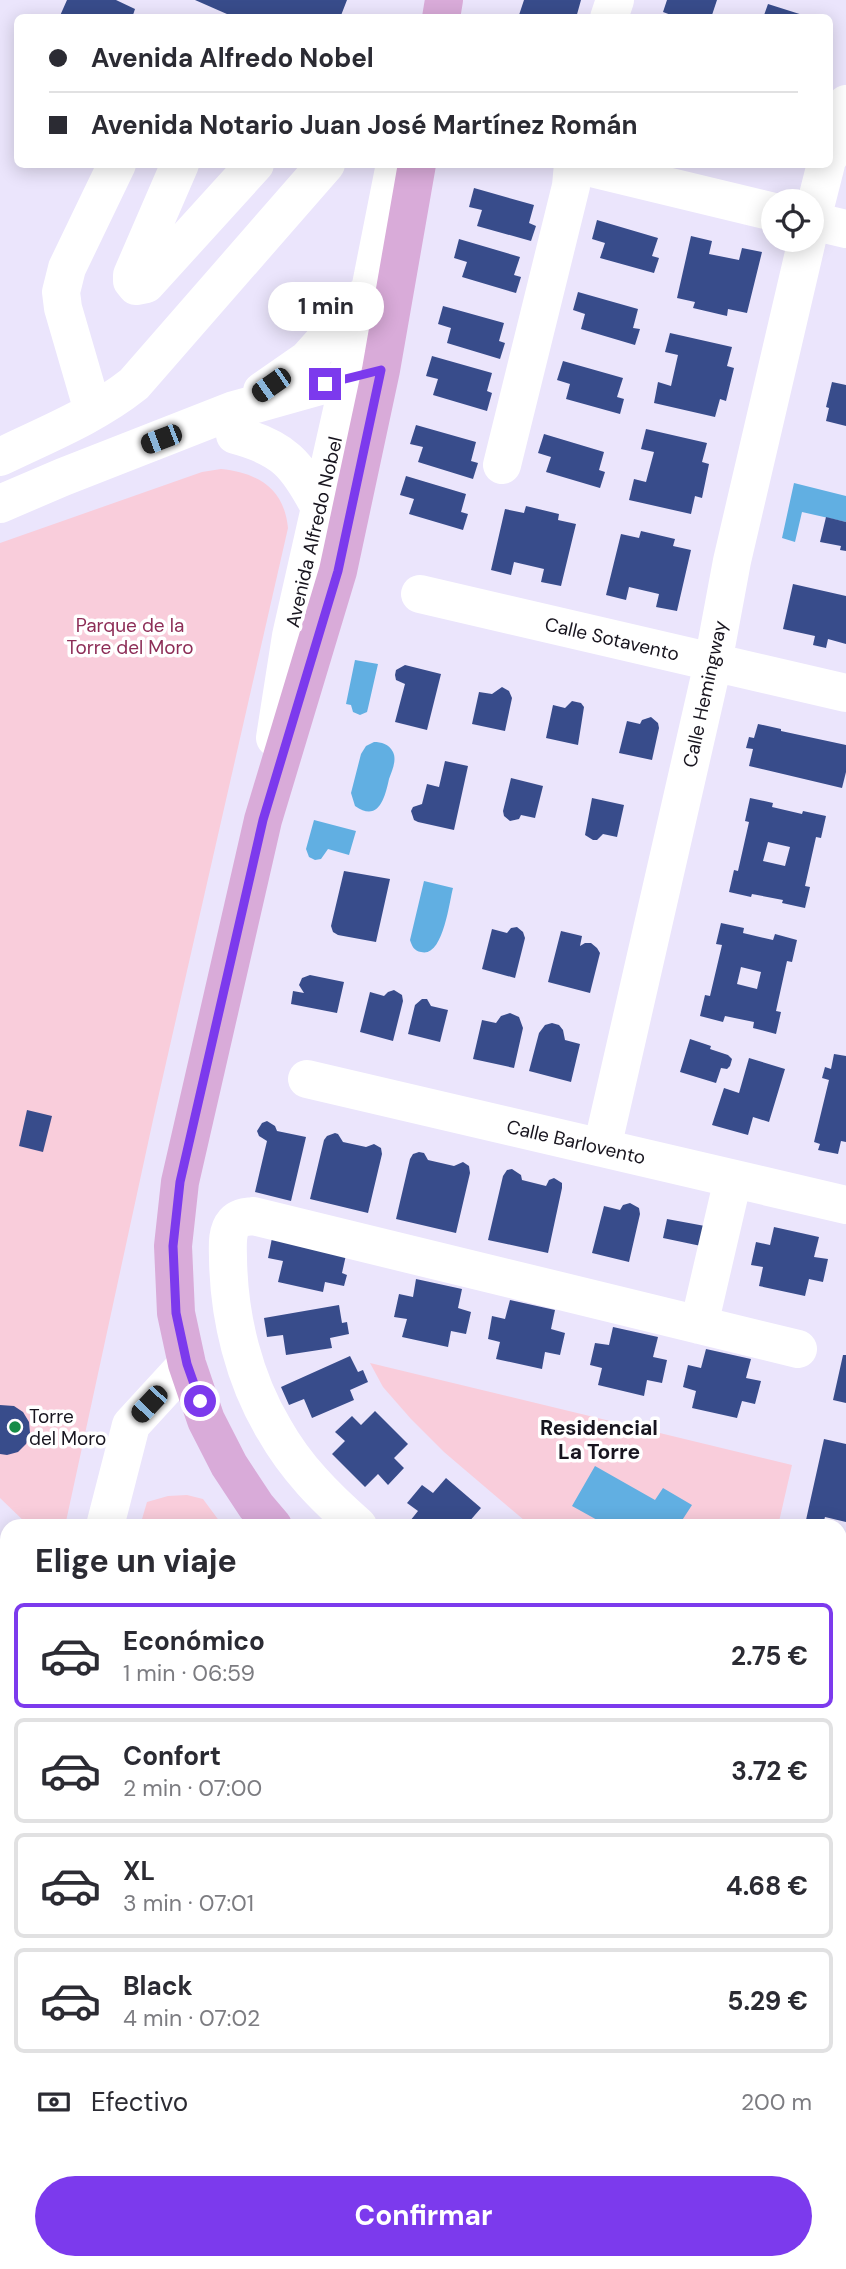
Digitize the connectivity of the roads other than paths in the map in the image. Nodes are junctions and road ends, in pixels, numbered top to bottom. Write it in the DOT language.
graph roads {
  1 [pos="846,103"];
  2 [pos="833,145"];
  3 [pos="115,168"];
  4 [pos="178,168"];
  5 [pos="251,168"];
  6 [pos="323,168"];
  7 [pos="394,168"];
  8 [pos="416,168"];
  9 [pos="573,168"];
  10 [pos="591,168"];
  11 [pos="825,168"];
  12 [pos="820,189"];
  13 [pos="761,209"];
  14 [pos="824,223"];
  15 [pos="846,229"];
  16 [pos="804,252"];
  17 [pos="370,290"];
  18 [pos="361,390"];
  19 [pos="93,411"];
  20 [pos="234,423"];
  21 [pos="0,457"];
  22 [pos="502,465"];
  23 [pos="3,503"];
  24 [pos="320,508"];
  25 [pos="420,594"];
  26 [pos="713,663"];
  27 [pos="846,693"];
  28 [pos="263,820"];
  29 [pos="307,1079"];
  30 [pos="602,1148"];
  31 [pos="733,1178"];
  32 [pos="846,1205"];
  33 [pos="699,1325"];
  34 [pos="798,1349"];
  35 [pos="187,1364"];
  36 [pos="107,1519"];
  37 [pos="267,1519"];
  38 [pos="350,1519"];
  1 -- 2 [label="street"];
  3 -- 19 [label="street"];
  4 -- 5 [label="street"];
  6 -- 19 [label="street"];
  7 -- 17 [label="street, Avenida Alfredo Nobel"];
  8 -- 18 [label="main road, Avenida Alfredo Nobel"];
  9 -- 22 [label="street"];
  10 -- 13 [label="street"];
  11 -- 12 [label="street"];
  14 -- 15 [label="street"];
  16 -- 26 [label="street, Calle Hemingway"];
  17 -- 18 [label="street, Avenida Alfredo Nobel"];
  17 -- 20 [label="street"];
  18 -- 20 [label="street"];
  18 -- 24 [label="street, Avenida Alfredo Nobel"];
  18 -- 28 [label="main road, Avenida Alfredo Nobel"];
  19 -- 21 [label="street"];
  20 -- 23 [label="street"];
  20 -- 24 [label="street"];
  24 -- 28 [label="street, Avenida Alfredo Nobel"];
  25 -- 26 [label="street, Calle Sotavento"];
  26 -- 27 [label="street, Calle Sotavento"];
  26 -- 30 [label="street, Calle Hemingway"];
  28 -- 35 [label="main road, Avenida Alfredo Nobel"];
  29 -- 30 [label="street, Calle Barlovento"];
  30 -- 31 [label="street, Calle Barlovento"];
  31 -- 32 [label="street, Calle Barlovento"];
  31 -- 33 [label="street"];
  33 -- 34 [label="street"];
  33 -- 38 [label="street"];
  35 -- 36 [label="street"];
  35 -- 37 [label="main road, Avenida Alfredo Nobel"];
}
